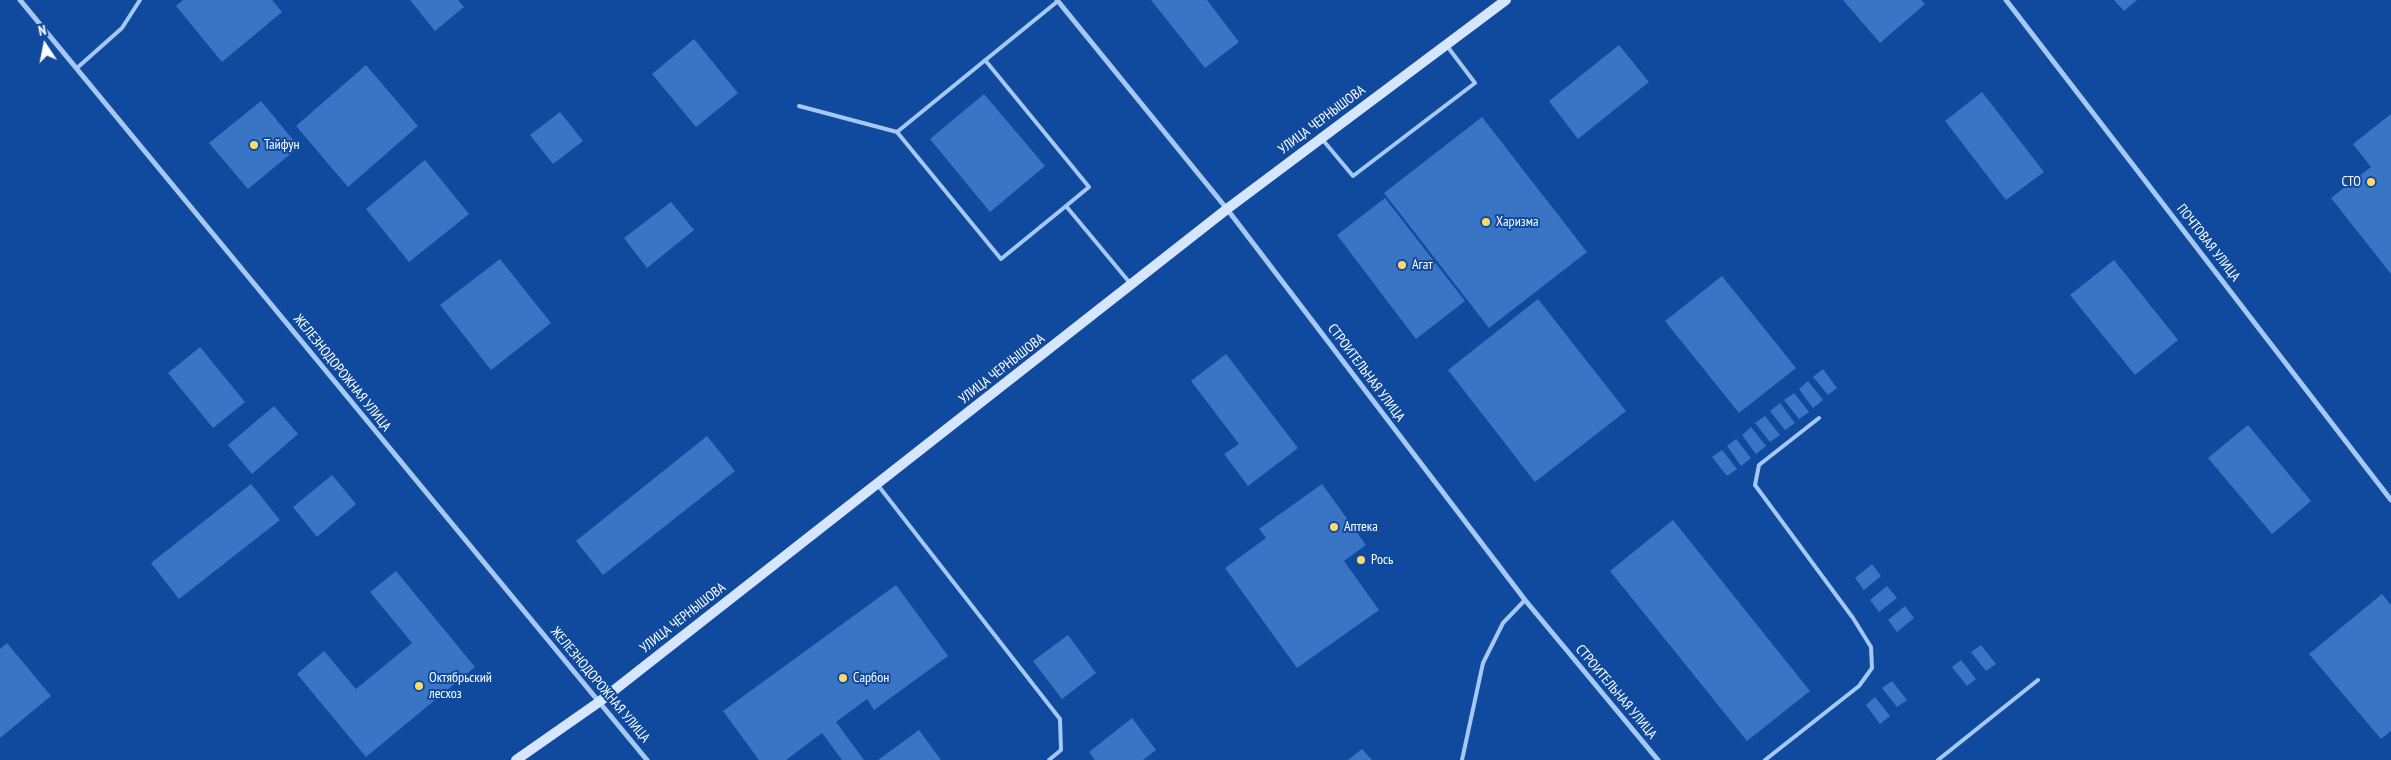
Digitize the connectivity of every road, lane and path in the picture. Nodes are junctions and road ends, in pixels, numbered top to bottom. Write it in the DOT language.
graph roads {
  1 [pos="20,0"];
  2 [pos="140,0"];
  3 [pos="1506,0"];
  4 [pos="2006,0"];
  5 [pos="1057,1"];
  6 [pos="1446,46"];
  7 [pos="986,60"];
  8 [pos="77,68"];
  9 [pos="799,106"];
  10 [pos="897,132"];
  11 [pos="1321,137"];
  12 [pos="1066,206"];
  13 [pos="1227,209"];
  14 [pos="1131,285"];
  15 [pos="1819,418"];
  16 [pos="877,484"];
  17 [pos="2391,500"];
  18 [pos="1525,600"];
  19 [pos="2038,680"];
  20 [pos="599,702"];
  21 [pos="516,760"];
  22 [pos="648,760"];
  23 [pos="1048,760"];
  24 [pos="1462,760"];
  25 [pos="1658,760"];
  26 [pos="1765,760"];
  27 [pos="1938,760"];
  1 -- 8 [label="street, ЖЕЛЕЗНОДОРОЖНАЯ УЛИЦА"];
  2 -- 8 [label="lane"];
  3 -- 6 [label="street, УЛИЦА ЧЕРНЫШОВА"];
  4 -- 17 [label="street, ПОЧТОВАЯ УЛИЦА"];
  5 -- 7 [label="lane"];
  5 -- 13 [label="street, СТРОИТЕЛЬНАЯ УЛИЦА"];
  6 -- 11 [label="street, УЛИЦА ЧЕРНЫШОВА"];
  6 -- 11 [label="lane"];
  7 -- 10 [label="lane"];
  7 -- 12 [label="lane"];
  8 -- 20 [label="street, ЖЕЛЕЗНОДОРОЖНАЯ УЛИЦА"];
  9 -- 10 [label="lane"];
  10 -- 12 [label="lane"];
  11 -- 13 [label="street, УЛИЦА ЧЕРНЫШОВА"];
  12 -- 14 [label="lane"];
  13 -- 14 [label="street, УЛИЦА ЧЕРНЫШОВА"];
  13 -- 18 [label="street, СТРОИТЕЛЬНАЯ УЛИЦА"];
  14 -- 16 [label="street, УЛИЦА ЧЕРНЫШОВА"];
  15 -- 26 [label="lane"];
  16 -- 20 [label="street, УЛИЦА ЧЕРНЫШОВА"];
  16 -- 23 [label="lane"];
  18 -- 24 [label="lane"];
  18 -- 25 [label="street, СТРОИТЕЛЬНАЯ УЛИЦА"];
  19 -- 27 [label="lane"];
  20 -- 21 [label="street, УЛИЦА ЧЕРНЫШОВА"];
  20 -- 22 [label="street, ЖЕЛЕЗНОДОРОЖНАЯ УЛИЦА"];
}
